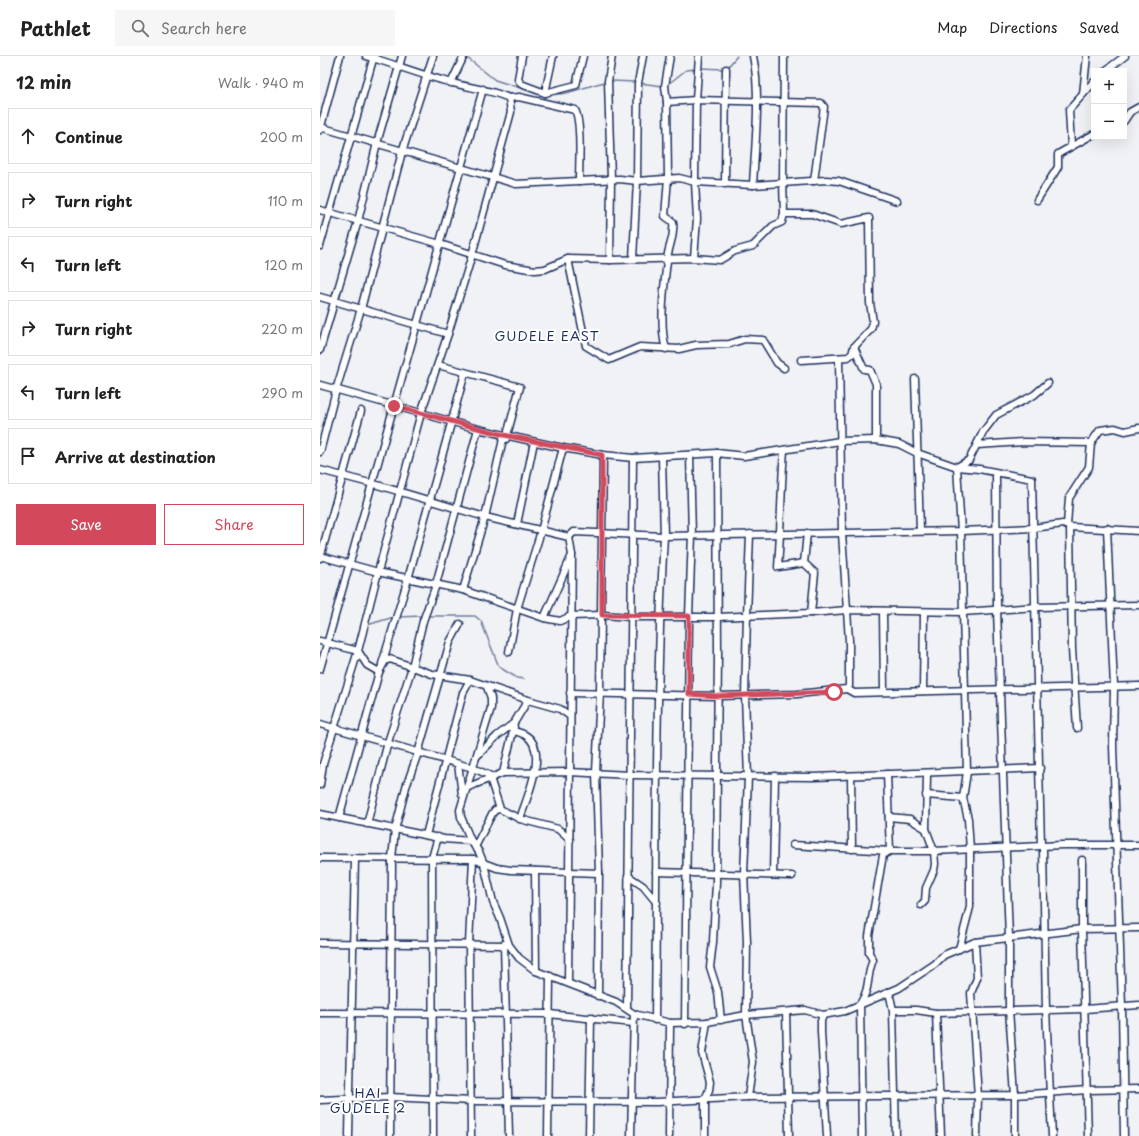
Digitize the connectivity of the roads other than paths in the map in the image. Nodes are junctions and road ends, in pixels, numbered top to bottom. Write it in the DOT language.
graph roads {
  1 [pos="340,56"];
  2 [pos="366,56"];
  3 [pos="402,56"];
  4 [pos="434,56"];
  5 [pos="464,56"];
  6 [pos="522,56"];
  7 [pos="553,56"];
  8 [pos="583,56"];
  9 [pos="612,56"];
  10 [pos="643,56"];
  11 [pos="670,56"];
  12 [pos="699,56"];
  13 [pos="753,56"];
  14 [pos="784,56"];
  15 [pos="1087,56"];
  16 [pos="1125,56"];
  17 [pos="373,57"];
  18 [pos="398,67"];
  19 [pos="1109,68"];
  20 [pos="726,69"];
  21 [pos="428,76"];
  22 [pos="451,83"];
  23 [pos="1091,85"];
  24 [pos="483,88"];
  25 [pos="545,93"];
  26 [pos="1083,94"];
  27 [pos="509,98"];
  28 [pos="696,100"];
  29 [pos="726,101"];
  30 [pos="756,101"];
  31 [pos="667,102"];
  32 [pos="783,102"];
  33 [pos="1139,107"];
  34 [pos="1127,116"];
  35 [pos="320,128"];
  36 [pos="351,135"];
  37 [pos="1091,136"];
  38 [pos="377,143"];
  39 [pos="1071,146"];
  40 [pos="402,152"];
  41 [pos="461,167"];
  42 [pos="493,176"];
  43 [pos="668,178"];
  44 [pos="612,179"];
  45 [pos="579,181"];
  46 [pos="637,181"];
  47 [pos="814,181"];
  48 [pos="695,182"];
  49 [pos="783,182"];
  50 [pos="725,184"];
  51 [pos="753,185"];
  52 [pos="1036,200"];
  53 [pos="897,201"];
  54 [pos="320,210"];
  55 [pos="330,213"];
  56 [pos="784,214"];
  57 [pos="358,221"];
  58 [pos="382,228"];
  59 [pos="440,244"];
  60 [pos="320,246"];
  61 [pos="472,255"];
  62 [pos="694,258"];
  63 [pos="568,259"];
  64 [pos="632,259"];
  65 [pos="667,259"];
  66 [pos="610,260"];
  67 [pos="320,297"];
  68 [pos="334,301"];
  69 [pos="361,309"];
  70 [pos="417,326"];
  71 [pos="448,334"];
  72 [pos="854,348"];
  73 [pos="320,350"];
  74 [pos="666,350"];
  75 [pos="839,359"];
  76 [pos="801,360"];
  77 [pos="438,365"];
  78 [pos="784,368"];
  79 [pos="465,373"];
  80 [pos="915,379"];
  81 [pos="1048,383"];
  82 [pos="320,385"];
  83 [pos="336,390"];
  84 [pos="394,406"];
  85 [pos="361,411"];
  86 [pos="421,413"];
  87 [pos="451,421"];
  88 [pos="1139,428"];
  89 [pos="478,429"];
  90 [pos="505,438"];
  91 [pos="876,440"];
  92 [pos="840,441"];
  93 [pos="534,442"];
  94 [pos="1092,443"];
  95 [pos="977,445"];
  96 [pos="563,448"];
  97 [pos="784,450"];
  98 [pos="320,452"];
  99 [pos="717,453"];
  100 [pos="916,453"];
  101 [pos="602,455"];
  102 [pos="690,455"];
  103 [pos="662,457"];
  104 [pos="633,458"];
  105 [pos="957,467"];
  106 [pos="320,470"];
  107 [pos="996,473"];
  108 [pos="344,477"];
  109 [pos="371,484"];
  110 [pos="399,492"];
  111 [pos="429,500"];
  112 [pos="457,509"];
  113 [pos="485,517"];
  114 [pos="516,524"];
  115 [pos="1069,526"];
  116 [pos="1034,528"];
  117 [pos="1107,528"];
  118 [pos="996,529"];
  119 [pos="920,530"];
  120 [pos="541,531"];
  121 [pos="961,531"];
  122 [pos="1139,531"];
  123 [pos="842,532"];
  124 [pos="808,533"];
  125 [pos="603,534"];
  126 [pos="631,534"];
  127 [pos="718,534"];
  128 [pos="750,534"];
  129 [pos="781,534"];
  130 [pos="692,535"];
  131 [pos="664,536"];
  132 [pos="569,537"];
  133 [pos="572,554"];
  134 [pos="320,557"];
  135 [pos="804,563"];
  136 [pos="349,564"];
  137 [pos="378,572"];
  138 [pos="408,579"];
  139 [pos="436,585"];
  140 [pos="463,590"];
  141 [pos="1139,605"];
  142 [pos="1071,606"];
  143 [pos="1110,606"];
  144 [pos="1037,607"];
  145 [pos="517,609"];
  146 [pos="847,610"];
  147 [pos="997,610"];
  148 [pos="884,611"];
  149 [pos="924,612"];
  150 [pos="962,612"];
  151 [pos="811,613"];
  152 [pos="602,615"];
  153 [pos="572,616"];
  154 [pos="660,616"];
  155 [pos="689,616"];
  156 [pos="746,616"];
  157 [pos="631,617"];
  158 [pos="718,617"];
  159 [pos="544,618"];
  160 [pos="460,624"];
  161 [pos="320,641"];
  162 [pos="328,643"];
  163 [pos="358,651"];
  164 [pos="509,652"];
  165 [pos="412,667"];
  166 [pos="380,669"];
  167 [pos="320,670"];
  168 [pos="441,676"];
  169 [pos="470,680"];
  170 [pos="1139,686"];
  171 [pos="487,687"];
  172 [pos="1076,687"];
  173 [pos="1114,687"];
  174 [pos="1036,688"];
  175 [pos="847,689"];
  176 [pos="924,690"];
  177 [pos="1001,690"];
  178 [pos="884,691"];
  179 [pos="965,691"];
  180 [pos="570,693"];
  181 [pos="600,693"];
  182 [pos="630,694"];
  183 [pos="659,694"];
  184 [pos="689,694"];
  185 [pos="718,696"];
  186 [pos="746,696"];
  187 [pos="528,700"];
  188 [pos="570,716"];
  189 [pos="514,723"];
  190 [pos="320,724"];
  191 [pos="333,728"];
  192 [pos="1077,728"];
  193 [pos="513,731"];
  194 [pos="362,735"];
  195 [pos="388,742"];
  196 [pos="418,753"];
  197 [pos="476,757"];
  198 [pos="446,760"];
  199 [pos="458,764"];
  200 [pos="472,768"];
  201 [pos="1040,768"];
  202 [pos="1003,771"];
  203 [pos="536,772"];
  204 [pos="569,772"];
  205 [pos="596,772"];
  206 [pos="967,772"];
  207 [pos="503,773"];
  208 [pos="887,774"];
  209 [pos="926,774"];
  210 [pos="630,775"];
  211 [pos="657,775"];
  212 [pos="688,775"];
  213 [pos="776,776"];
  214 [pos="851,776"];
  215 [pos="491,777"];
  216 [pos="716,777"];
  217 [pos="748,777"];
  218 [pos="320,785"];
  219 [pos="466,788"];
  220 [pos="926,795"];
  221 [pos="963,798"];
  222 [pos="462,800"];
  223 [pos="500,809"];
  224 [pos="320,814"];
  225 [pos="889,817"];
  226 [pos="339,818"];
  227 [pos="520,819"];
  228 [pos="367,824"];
  229 [pos="926,829"];
  230 [pos="395,830"];
  231 [pos="426,835"];
  232 [pos="438,837"];
  233 [pos="570,840"];
  234 [pos="471,841"];
  235 [pos="793,845"];
  236 [pos="1139,846"];
  237 [pos="475,847"];
  238 [pos="1005,848"];
  239 [pos="1042,848"];
  240 [pos="852,849"];
  241 [pos="970,850"];
  242 [pos="890,851"];
  243 [pos="934,851"];
  244 [pos="320,858"];
  245 [pos="355,858"];
  246 [pos="392,858"];
  247 [pos="432,858"];
  248 [pos="473,859"];
  249 [pos="1082,860"];
  250 [pos="484,864"];
  251 [pos="535,871"];
  252 [pos="570,872"];
  253 [pos="656,872"];
  254 [pos="686,872"];
  255 [pos="599,873"];
  256 [pos="744,873"];
  257 [pos="773,875"];
  258 [pos="628,876"];
  259 [pos="792,876"];
  260 [pos="657,903"];
  261 [pos="921,905"];
  262 [pos="1139,928"];
  263 [pos="1082,929"];
  264 [pos="1119,929"];
  265 [pos="1045,933"];
  266 [pos="1009,938"];
  267 [pos="974,942"];
  268 [pos="320,944"];
  269 [pos="353,944"];
  270 [pos="392,944"];
  271 [pos="469,944"];
  272 [pos="506,944"];
  273 [pos="958,949"];
  274 [pos="536,971"];
  275 [pos="550,976"];
  276 [pos="568,983"];
  277 [pos="889,992"];
  278 [pos="598,996"];
  279 [pos="860,1004"];
  280 [pos="1139,1005"];
  281 [pos="1122,1006"];
  282 [pos="627,1008"];
  283 [pos="1085,1009"];
  284 [pos="893,1010"];
  285 [pos="1009,1010"];
  286 [pos="1046,1010"];
  287 [pos="972,1011"];
  288 [pos="786,1012"];
  289 [pos="320,1013"];
  290 [pos="391,1013"];
  291 [pos="471,1013"];
  292 [pos="936,1013"];
  293 [pos="351,1014"];
  294 [pos="431,1014"];
  295 [pos="506,1014"];
  296 [pos="550,1014"];
  297 [pos="634,1014"];
  298 [pos="746,1015"];
  299 [pos="824,1016"];
  300 [pos="591,1017"];
  301 [pos="655,1020"];
  302 [pos="721,1020"];
  303 [pos="707,1022"];
  304 [pos="633,1023"];
  305 [pos="670,1023"];
  306 [pos="685,1024"];
  307 [pos="1124,1089"];
  308 [pos="1139,1089"];
  309 [pos="1088,1090"];
  310 [pos="1050,1092"];
  311 [pos="896,1095"];
  312 [pos="1015,1095"];
  313 [pos="860,1096"];
  314 [pos="939,1096"];
  315 [pos="978,1096"];
  316 [pos="390,1097"];
  317 [pos="748,1097"];
  318 [pos="788,1097"];
  319 [pos="824,1097"];
  320 [pos="433,1098"];
  321 [pos="349,1099"];
  322 [pos="705,1099"];
  323 [pos="320,1100"];
  324 [pos="510,1100"];
  325 [pos="590,1100"];
  326 [pos="472,1101"];
  327 [pos="631,1101"];
  328 [pos="670,1101"];
  329 [pos="549,1102"];
  330 [pos="348,1136"];
  331 [pos="390,1136"];
  332 [pos="433,1136"];
  333 [pos="471,1136"];
  334 [pos="509,1136"];
  335 [pos="548,1136"];
  336 [pos="589,1136"];
  337 [pos="631,1136"];
  338 [pos="669,1136"];
  339 [pos="705,1136"];
  340 [pos="789,1136"];
  341 [pos="827,1136"];
  342 [pos="862,1136"];
  343 [pos="896,1136"];
  344 [pos="941,1136"];
  345 [pos="977,1136"];
  346 [pos="1015,1136"];
  347 [pos="1052,1136"];
  348 [pos="1088,1136"];
  349 [pos="1124,1136"];
  1 -- 35 [label="street"];
  2 -- 17 [label="street"];
  3 -- 18 [label="street"];
  4 -- 21 [label="street"];
  5 -- 22 [label="street"];
  6 -- 25 [label="street"];
  7 -- 25 [label="street"];
  8 -- 25 [label="street"];
  9 -- 44 [label="street"];
  10 -- 46 [label="street"];
  11 -- 31 [label="street"];
  12 -- 28 [label="street"];
  13 -- 30 [label="street"];
  14 -- 32 [label="street"];
  15 -- 26 [label="street"];
  16 -- 19 [label="street"];
  17 -- 18 [label="street"];
  17 -- 36 [label="street"];
  18 -- 21 [label="street"];
  18 -- 38 [label="street"];
  20 -- 29 [label="street"];
  21 -- 22 [label="street"];
  21 -- 40 [label="street"];
  22 -- 24 [label="street"];
  23 -- 26 [label="street"];
  24 -- 27 [label="street"];
  24 -- 41 [label="street"];
  26 -- 39 [label="street"];
  27 -- 42 [label="street"];
  27 -- 45 [label="street"];
  28 -- 29 [label="street"];
  28 -- 31 [label="street"];
  28 -- 48 [label="street"];
  29 -- 30 [label="street"];
  29 -- 50 [label="street"];
  30 -- 32 [label="street"];
  30 -- 51 [label="street"];
  31 -- 43 [label="street"];
  32 -- 47 [label="street"];
  32 -- 49 [label="street"];
  33 -- 34 [label="street"];
  35 -- 36 [label="street"];
  36 -- 38 [label="street"];
  36 -- 55 [label="street"];
  37 -- 39 [label="street"];
  38 -- 40 [label="street"];
  38 -- 57 [label="street"];
  39 -- 52 [label="street"];
  40 -- 41 [label="street"];
  40 -- 58 [label="street"];
  41 -- 42 [label="street"];
  41 -- 59 [label="street"];
  42 -- 45 [label="street"];
  42 -- 61 [label="street"];
  43 -- 46 [label="street"];
  43 -- 48 [label="street"];
  43 -- 65 [label="street"];
  44 -- 45 [label="street"];
  44 -- 46 [label="street"];
  44 -- 66 [label="street"];
  46 -- 64 [label="street"];
  47 -- 49 [label="street"];
  47 -- 53 [label="street"];
  48 -- 50 [label="street"];
  48 -- 62 [label="street"];
  49 -- 51 [label="street"];
  49 -- 56 [label="street"];
  50 -- 51 [label="street"];
  54 -- 55 [label="street"];
  55 -- 57 [label="street"];
  55 -- 60 [label="street"];
  56 -- 62 [label="street"];
  56 -- 72 [label="street"];
  57 -- 58 [label="street"];
  57 -- 68 [label="street"];
  58 -- 59 [label="street"];
  58 -- 69 [label="street"];
  59 -- 61 [label="street"];
  59 -- 70 [label="street"];
  61 -- 63 [label="street"];
  61 -- 71 [label="street"];
  62 -- 65 [label="street"];
  63 -- 66 [label="street"];
  63 -- 74 [label="street"];
  64 -- 65 [label="street"];
  64 -- 66 [label="street"];
  65 -- 74 [label="street"];
  67 -- 68 [label="street"];
  68 -- 69 [label="street"];
  68 -- 73 [label="street"];
  69 -- 70 [label="street"];
  69 -- 83 [label="street"];
  70 -- 71 [label="street"];
  70 -- 84 [label="street"];
  71 -- 77 [label="street"];
  72 -- 75 [label="street"];
  72 -- 91 [label="street"];
  74 -- 78 [label="street"];
  75 -- 76 [label="street"];
  75 -- 92 [label="street"];
  77 -- 79 [label="street"];
  77 -- 86 [label="street"];
  79 -- 87 [label="street"];
  79 -- 90 [label="street"];
  80 -- 100 [label="street"];
  81 -- 95 [label="street"];
  82 -- 83 [label="street"];
  83 -- 84 [label="street"];
  83 -- 98 [label="street"];
  84 -- 86 [label="street"];
  84 -- 109 [label="street"];
  85 -- 108 [label="street"];
  86 -- 87 [label="street"];
  86 -- 110 [label="street"];
  87 -- 89 [label="street"];
  87 -- 111 [label="street"];
  88 -- 94 [label="street"];
  89 -- 90 [label="street"];
  89 -- 112 [label="street"];
  90 -- 93 [label="street"];
  90 -- 113 [label="street"];
  91 -- 92 [label="street"];
  91 -- 100 [label="street"];
  92 -- 97 [label="street"];
  92 -- 123 [label="street"];
  93 -- 96 [label="street"];
  93 -- 114 [label="street"];
  94 -- 95 [label="street"];
  94 -- 115 [label="street"];
  95 -- 105 [label="street"];
  96 -- 101 [label="street"];
  96 -- 120 [label="street"];
  97 -- 99 [label="street"];
  97 -- 129 [label="street"];
  99 -- 102 [label="street"];
  99 -- 127 [label="street"];
  100 -- 105 [label="street"];
  100 -- 119 [label="street"];
  101 -- 104 [label="street"];
  101 -- 125 [label="street"];
  102 -- 103 [label="street"];
  102 -- 130 [label="street"];
  103 -- 104 [label="street"];
  103 -- 131 [label="street"];
  104 -- 126 [label="street"];
  105 -- 107 [label="street"];
  105 -- 121 [label="street"];
  106 -- 108 [label="street"];
  107 -- 116 [label="street"];
  107 -- 118 [label="street"];
  108 -- 109 [label="street"];
  108 -- 134 [label="street"];
  109 -- 110 [label="street"];
  109 -- 136 [label="street"];
  110 -- 111 [label="street"];
  110 -- 137 [label="street"];
  111 -- 112 [label="street"];
  111 -- 138 [label="street"];
  112 -- 113 [label="street"];
  112 -- 139 [label="street"];
  113 -- 114 [label="street"];
  113 -- 140 [label="street"];
  114 -- 120 [label="street"];
  115 -- 116 [label="street"];
  115 -- 117 [label="street"];
  115 -- 142 [label="street"];
  116 -- 118 [label="street"];
  116 -- 144 [label="street"];
  117 -- 122 [label="street"];
  117 -- 143 [label="street"];
  118 -- 121 [label="street"];
  118 -- 147 [label="street"];
  119 -- 121 [label="street"];
  119 -- 123 [label="street"];
  120 -- 132 [label="street"];
  120 -- 145 [label="street"];
  121 -- 150 [label="street"];
  123 -- 124 [label="street"];
  123 -- 146 [label="street"];
  124 -- 129 [label="street"];
  124 -- 135 [label="street"];
  125 -- 126 [label="street"];
  125 -- 132 [label="street"];
  125 -- 152 [label="street"];
  126 -- 131 [label="street"];
  126 -- 157 [label="street"];
  127 -- 128 [label="street"];
  127 -- 130 [label="street"];
  127 -- 158 [label="street"];
  128 -- 129 [label="street"];
  128 -- 156 [label="street"];
  129 -- 135 [label="street"];
  130 -- 131 [label="street"];
  130 -- 155 [label="street"];
  131 -- 154 [label="street"];
  132 -- 133 [label="street"];
  133 -- 153 [label="street"];
  133 -- 159 [label="street"];
  134 -- 136 [label="street"];
  135 -- 151 [label="street"];
  136 -- 137 [label="street"];
  136 -- 162 [label="street"];
  137 -- 138 [label="street"];
  137 -- 163 [label="street"];
  138 -- 139 [label="street"];
  138 -- 166 [label="street"];
  139 -- 140 [label="street"];
  139 -- 165 [label="street"];
  140 -- 145 [label="street"];
  141 -- 143 [label="street"];
  142 -- 143 [label="street"];
  142 -- 144 [label="street"];
  142 -- 172 [label="street"];
  143 -- 173 [label="street"];
  144 -- 147 [label="street"];
  144 -- 174 [label="street"];
  145 -- 159 [label="street"];
  145 -- 164 [label="street"];
  146 -- 148 [label="street"];
  146 -- 151 [label="street"];
  146 -- 175 [label="street"];
  147 -- 150 [label="street"];
  147 -- 177 [label="street"];
  148 -- 149 [label="street"];
  148 -- 178 [label="street"];
  149 -- 150 [label="street"];
  149 -- 176 [label="street"];
  150 -- 179 [label="street"];
  151 -- 156 [label="street"];
  152 -- 153 [label="street"];
  152 -- 157 [label="street"];
  152 -- 181 [label="street"];
  153 -- 159 [label="street"];
  153 -- 180 [label="street"];
  154 -- 155 [label="street"];
  154 -- 157 [label="street"];
  154 -- 183 [label="street"];
  155 -- 158 [label="street"];
  155 -- 184 [label="street"];
  156 -- 158 [label="street"];
  156 -- 186 [label="street"];
  157 -- 182 [label="street"];
  158 -- 185 [label="street"];
  160 -- 168 [label="street"];
  161 -- 162 [label="street"];
  162 -- 163 [label="street"];
  162 -- 167 [label="street"];
  163 -- 166 [label="street"];
  163 -- 191 [label="street"];
  165 -- 166 [label="street"];
  165 -- 168 [label="street"];
  165 -- 195 [label="street"];
  166 -- 194 [label="street"];
  168 -- 169 [label="street"];
  168 -- 196 [label="street"];
  169 -- 171 [label="street"];
  169 -- 198 [label="street"];
  170 -- 173 [label="street"];
  171 -- 187 [label="street"];
  171 -- 197 [label="street"];
  172 -- 173 [label="street"];
  172 -- 174 [label="street"];
  172 -- 192 [label="street"];
  173 -- 264 [label="street"];
  174 -- 177 [label="street"];
  174 -- 201 [label="street"];
  175 -- 178 [label="street"];
  175 -- 186 [label="street"];
  176 -- 178 [label="street"];
  176 -- 179 [label="street"];
  177 -- 179 [label="street"];
  177 -- 202 [label="street"];
  179 -- 206 [label="street"];
  180 -- 181 [label="street"];
  180 -- 188 [label="street"];
  181 -- 182 [label="street"];
  181 -- 205 [label="street"];
  182 -- 183 [label="street"];
  182 -- 210 [label="street"];
  183 -- 184 [label="street"];
  183 -- 211 [label="street"];
  184 -- 185 [label="street"];
  184 -- 212 [label="street"];
  185 -- 186 [label="street"];
  185 -- 216 [label="street"];
  186 -- 217 [label="street"];
  187 -- 188 [label="street"];
  187 -- 189 [label="street"];
  188 -- 204 [label="street"];
  189 -- 193 [label="street"];
  189 -- 197 [label="street"];
  190 -- 191 [label="street"];
  191 -- 194 [label="street"];
  191 -- 218 [label="street"];
  193 -- 203 [label="street"];
  193 -- 207 [label="street"];
  194 -- 195 [label="street"];
  194 -- 226 [label="street"];
  195 -- 196 [label="street"];
  195 -- 228 [label="street"];
  196 -- 198 [label="street"];
  196 -- 230 [label="street"];
  197 -- 200 [label="street"];
  198 -- 199 [label="street"];
  198 -- 231 [label="street"];
  199 -- 200 [label="street"];
  199 -- 222 [label="street"];
  200 -- 215 [label="street"];
  200 -- 219 [label="street"];
  201 -- 202 [label="street"];
  201 -- 239 [label="street"];
  202 -- 206 [label="street"];
  202 -- 238 [label="street"];
  203 -- 204 [label="street"];
  203 -- 207 [label="street"];
  203 -- 227 [label="street"];
  204 -- 205 [label="street"];
  204 -- 233 [label="street"];
  205 -- 210 [label="street"];
  205 -- 255 [label="street"];
  206 -- 209 [label="street"];
  206 -- 221 [label="street"];
  207 -- 215 [label="street"];
  208 -- 209 [label="street"];
  208 -- 214 [label="street"];
  208 -- 225 [label="street"];
  209 -- 220 [label="street"];
  210 -- 211 [label="street"];
  210 -- 258 [label="street"];
  211 -- 212 [label="street"];
  211 -- 253 [label="street"];
  212 -- 216 [label="street"];
  212 -- 254 [label="street"];
  213 -- 214 [label="street"];
  213 -- 217 [label="street"];
  213 -- 257 [label="street"];
  214 -- 240 [label="street"];
  215 -- 219 [label="street"];
  215 -- 223 [label="street"];
  216 -- 217 [label="street"];
  216 -- 302 [label="street"];
  217 -- 256 [label="street"];
  219 -- 222 [label="street"];
  220 -- 221 [label="street"];
  220 -- 229 [label="street"];
  221 -- 241 [label="street"];
  222 -- 234 [label="street"];
  223 -- 227 [label="street"];
  223 -- 237 [label="street"];
  224 -- 226 [label="street"];
  225 -- 229 [label="street"];
  225 -- 242 [label="street"];
  226 -- 228 [label="street"];
  227 -- 233 [label="street"];
  228 -- 230 [label="street"];
  229 -- 243 [label="street"];
  230 -- 231 [label="street"];
  230 -- 246 [label="street"];
  231 -- 232 [label="street"];
  232 -- 234 [label="street"];
  232 -- 247 [label="street"];
  233 -- 252 [label="street"];
  234 -- 237 [label="street"];
  235 -- 240 [label="street"];
  236 -- 239 [label="street"];
  237 -- 250 [label="street"];
  238 -- 239 [label="street"];
  238 -- 241 [label="street"];
  238 -- 266 [label="street"];
  239 -- 265 [label="street"];
  240 -- 242 [label="street"];
  241 -- 243 [label="street"];
  241 -- 273 [label="street"];
  242 -- 243 [label="street"];
  242 -- 279 [label="street"];
  243 -- 261 [label="street"];
  244 -- 245 [label="street"];
  245 -- 246 [label="street"];
  245 -- 269 [label="street"];
  246 -- 247 [label="street"];
  246 -- 270 [label="street"];
  247 -- 248 [label="street"];
  247 -- 294 [label="street"];
  248 -- 250 [label="street"];
  248 -- 271 [label="street"];
  249 -- 263 [label="street"];
  250 -- 251 [label="street"];
  250 -- 272 [label="street"];
  251 -- 252 [label="street"];
  251 -- 274 [label="street"];
  252 -- 255 [label="street"];
  252 -- 276 [label="street"];
  253 -- 254 [label="street"];
  253 -- 260 [label="street"];
  254 -- 256 [label="street"];
  254 -- 306 [label="street"];
  255 -- 278 [label="street"];
  256 -- 257 [label="street"];
  256 -- 298 [label="street"];
  257 -- 259 [label="street"];
  258 -- 260 [label="street"];
  258 -- 282 [label="street"];
  260 -- 301 [label="street"];
  262 -- 264 [label="street"];
  263 -- 264 [label="street"];
  263 -- 265 [label="street"];
  263 -- 283 [label="street"];
  264 -- 281 [label="street"];
  265 -- 266 [label="street"];
  265 -- 286 [label="street"];
  266 -- 267 [label="street"];
  266 -- 285 [label="street"];
  267 -- 273 [label="street"];
  267 -- 287 [label="street"];
  268 -- 269 [label="street"];
  269 -- 270 [label="street"];
  269 -- 293 [label="street"];
  270 -- 271 [label="street"];
  270 -- 290 [label="street"];
  271 -- 272 [label="street"];
  271 -- 291 [label="street"];
  272 -- 274 [label="street"];
  272 -- 295 [label="street"];
  273 -- 277 [label="street"];
  274 -- 275 [label="street"];
  275 -- 276 [label="street"];
  275 -- 296 [label="street"];
  276 -- 278 [label="street"];
  277 -- 279 [label="street"];
  277 -- 284 [label="street"];
  278 -- 282 [label="street"];
  279 -- 299 [label="street"];
  279 -- 313 [label="street"];
  280 -- 281 [label="street"];
  281 -- 283 [label="street"];
  281 -- 307 [label="street"];
  282 -- 297 [label="street"];
  283 -- 286 [label="street"];
  283 -- 309 [label="street"];
  284 -- 292 [label="street"];
  284 -- 311 [label="street"];
  285 -- 286 [label="street"];
  285 -- 287 [label="street"];
  285 -- 312 [label="street"];
  286 -- 310 [label="street"];
  287 -- 292 [label="street"];
  287 -- 315 [label="street"];
  288 -- 298 [label="street"];
  288 -- 299 [label="street"];
  288 -- 318 [label="street"];
  289 -- 293 [label="street"];
  290 -- 293 [label="street"];
  290 -- 294 [label="street"];
  290 -- 316 [label="street"];
  291 -- 294 [label="street"];
  291 -- 295 [label="street"];
  291 -- 326 [label="street"];
  292 -- 314 [label="street"];
  293 -- 321 [label="street"];
  294 -- 320 [label="street"];
  295 -- 296 [label="street"];
  295 -- 324 [label="street"];
  296 -- 300 [label="street"];
  296 -- 329 [label="street"];
  297 -- 301 [label="street"];
  297 -- 304 [label="street"];
  298 -- 302 [label="street"];
  298 -- 317 [label="street"];
  299 -- 319 [label="street"];
  300 -- 304 [label="street"];
  300 -- 325 [label="street"];
  301 -- 305 [label="street"];
  302 -- 303 [label="street"];
  303 -- 306 [label="street"];
  303 -- 322 [label="street"];
  304 -- 327 [label="street"];
  305 -- 306 [label="street"];
  305 -- 328 [label="street"];
  307 -- 308 [label="street"];
  307 -- 309 [label="street"];
  307 -- 349 [label="street"];
  309 -- 310 [label="street"];
  309 -- 348 [label="street"];
  310 -- 312 [label="street"];
  310 -- 347 [label="street"];
  311 -- 313 [label="street"];
  311 -- 314 [label="street"];
  311 -- 343 [label="street"];
  312 -- 315 [label="street"];
  312 -- 346 [label="street"];
  313 -- 319 [label="street"];
  313 -- 342 [label="street"];
  314 -- 315 [label="street"];
  314 -- 344 [label="street"];
  315 -- 345 [label="street"];
  316 -- 320 [label="street"];
  316 -- 321 [label="street"];
  316 -- 331 [label="street"];
  317 -- 318 [label="street"];
  317 -- 322 [label="street"];
  318 -- 319 [label="street"];
  318 -- 340 [label="street"];
  319 -- 341 [label="street"];
  320 -- 326 [label="street"];
  320 -- 332 [label="street"];
  321 -- 323 [label="street"];
  321 -- 330 [label="street"];
  322 -- 328 [label="street"];
  322 -- 339 [label="street"];
  324 -- 326 [label="street"];
  324 -- 329 [label="street"];
  324 -- 334 [label="street"];
  325 -- 327 [label="street"];
  325 -- 329 [label="street"];
  325 -- 336 [label="street"];
  326 -- 333 [label="street"];
  327 -- 328 [label="street"];
  327 -- 337 [label="street"];
  328 -- 338 [label="street"];
  329 -- 335 [label="street"];
}
